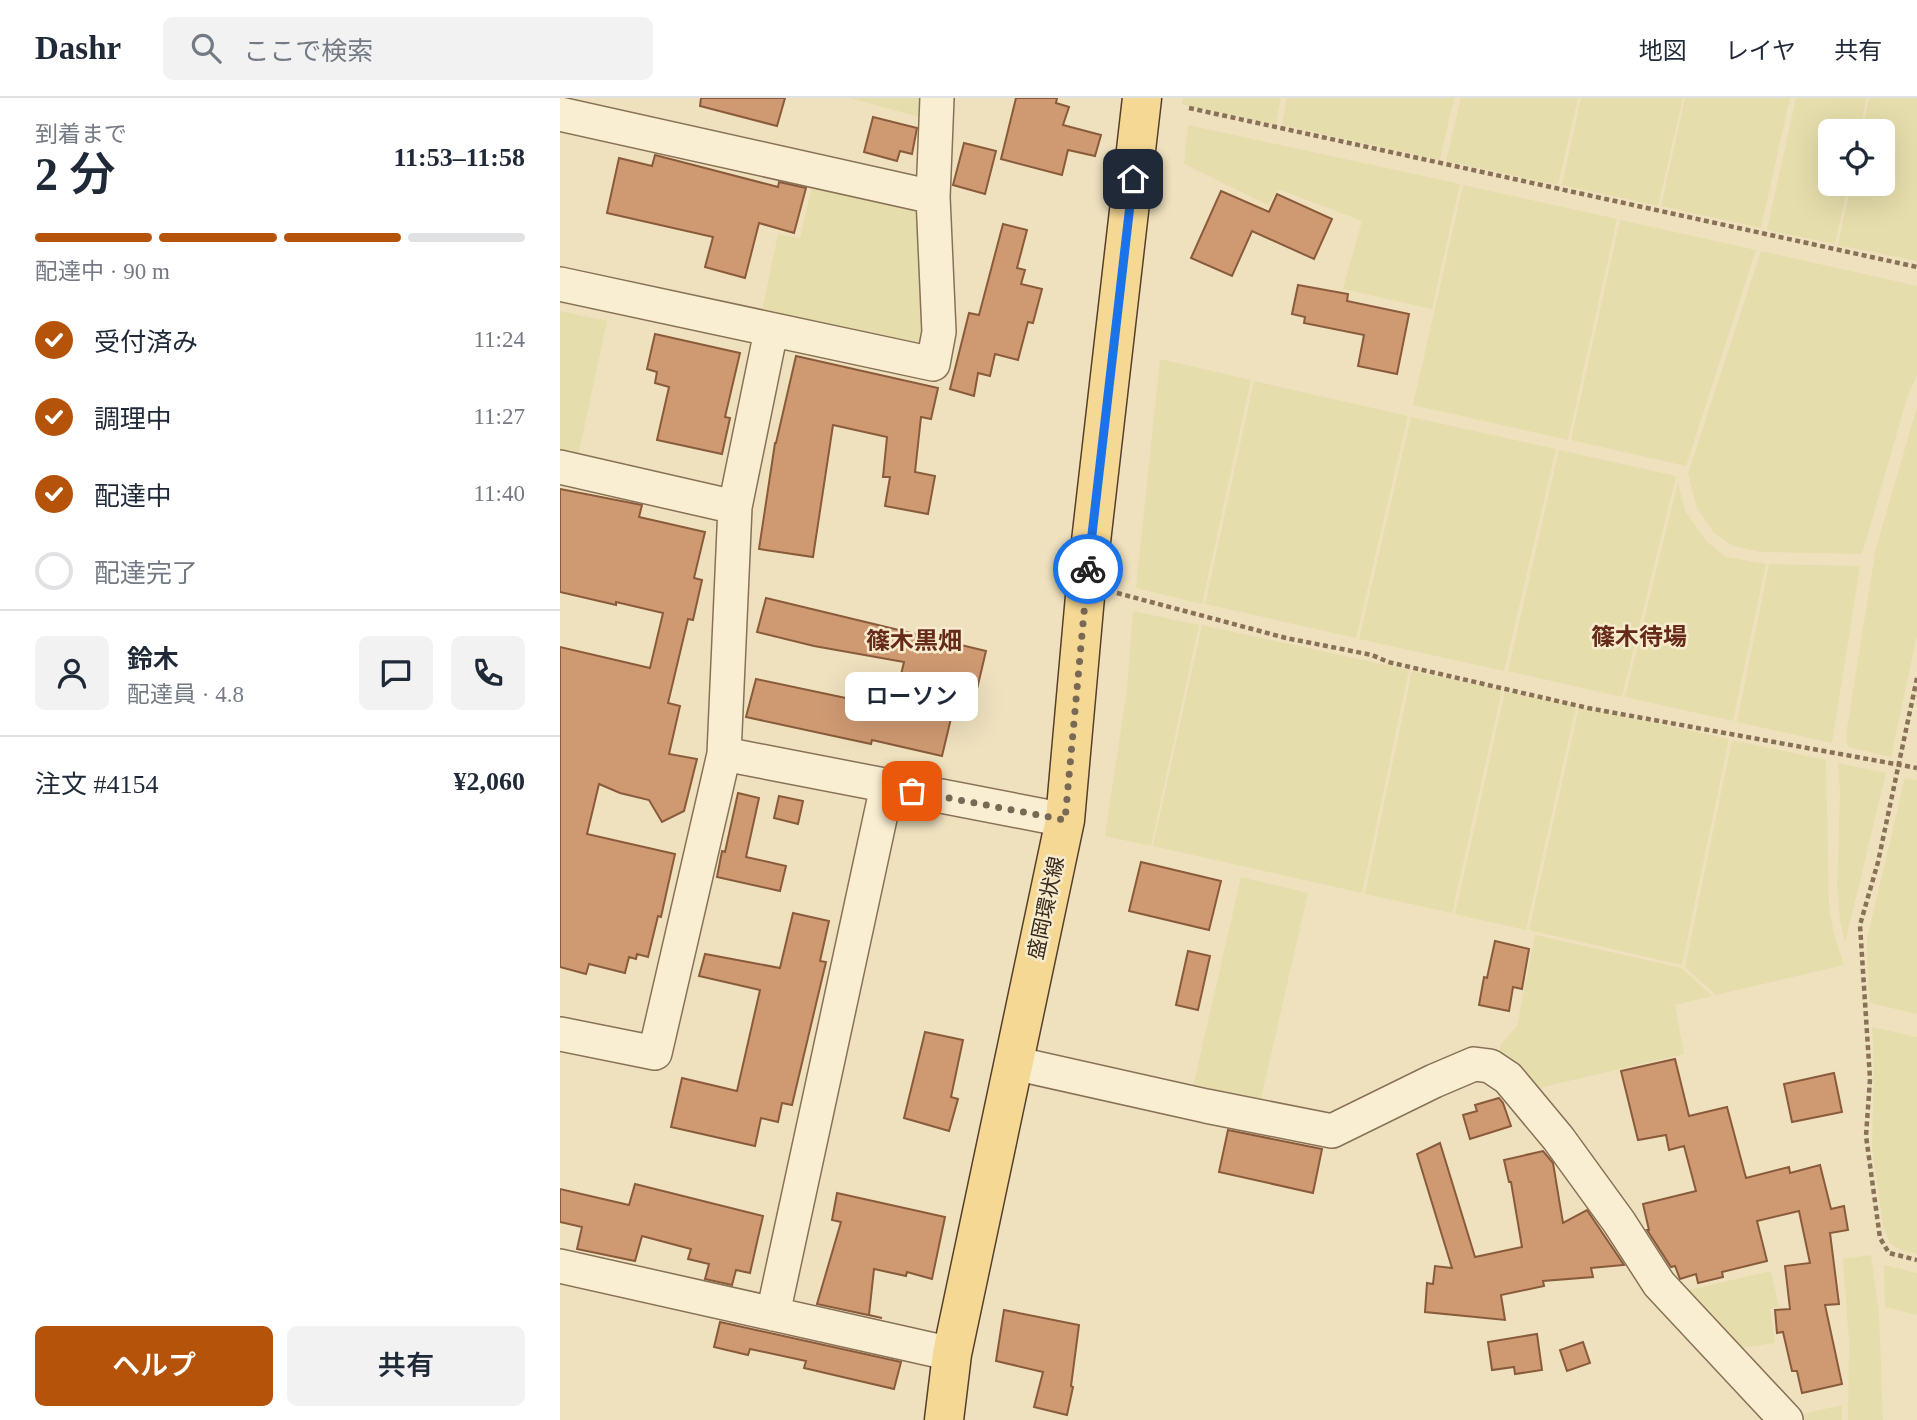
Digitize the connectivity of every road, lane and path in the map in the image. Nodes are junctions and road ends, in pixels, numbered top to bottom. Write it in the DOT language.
graph roads {
  1 [pos="937,98"];
  2 [pos="1142,98"];
  3 [pos="1189,108"];
  4 [pos="560,114"];
  5 [pos="933,197"];
  6 [pos="1917,267"];
  7 [pos="560,284"];
  8 [pos="771,331"];
  9 [pos="560,467"];
  10 [pos="735,507"];
  11 [pos="1086,585"];
  12 [pos="1917,678"];
  13 [pos="724,754"];
  14 [pos="1900,765"];
  15 [pos="1917,768"];
  16 [pos="887,786"];
  17 [pos="1065,820"];
  18 [pos="560,1034"];
  19 [pos="1014,1063"];
  20 [pos="1917,1260"];
  21 [pos="560,1266"];
  22 [pos="772,1314"];
  23 [pos="952,1354"];
  24 [pos="944,1420"];
  25 [pos="1786,1420"];
  1 -- 5 [label="street"];
  2 -- 11 [label="main road, 盛岡環状線"];
  3 -- 6 [label="path"];
  4 -- 5 [label="street"];
  5 -- 8 [label="street"];
  7 -- 8 [label="street"];
  8 -- 10 [label="street"];
  9 -- 10 [label="street"];
  10 -- 13 [label="street"];
  11 -- 14 [label="path"];
  11 -- 17 [label="main road, 盛岡環状線"];
  12 -- 14 [label="path"];
  13 -- 16 [label="street"];
  13 -- 18 [label="street"];
  14 -- 15 [label="path"];
  14 -- 20 [label="path"];
  16 -- 17 [label="street"];
  16 -- 22 [label="street"];
  17 -- 19 [label="main road, 盛岡環状線"];
  19 -- 23 [label="main road, 盛岡環状線"];
  19 -- 25 [label="street"];
  21 -- 22 [label="street"];
  22 -- 23 [label="street"];
  23 -- 24 [label="main road, 盛岡環状線"];
}
